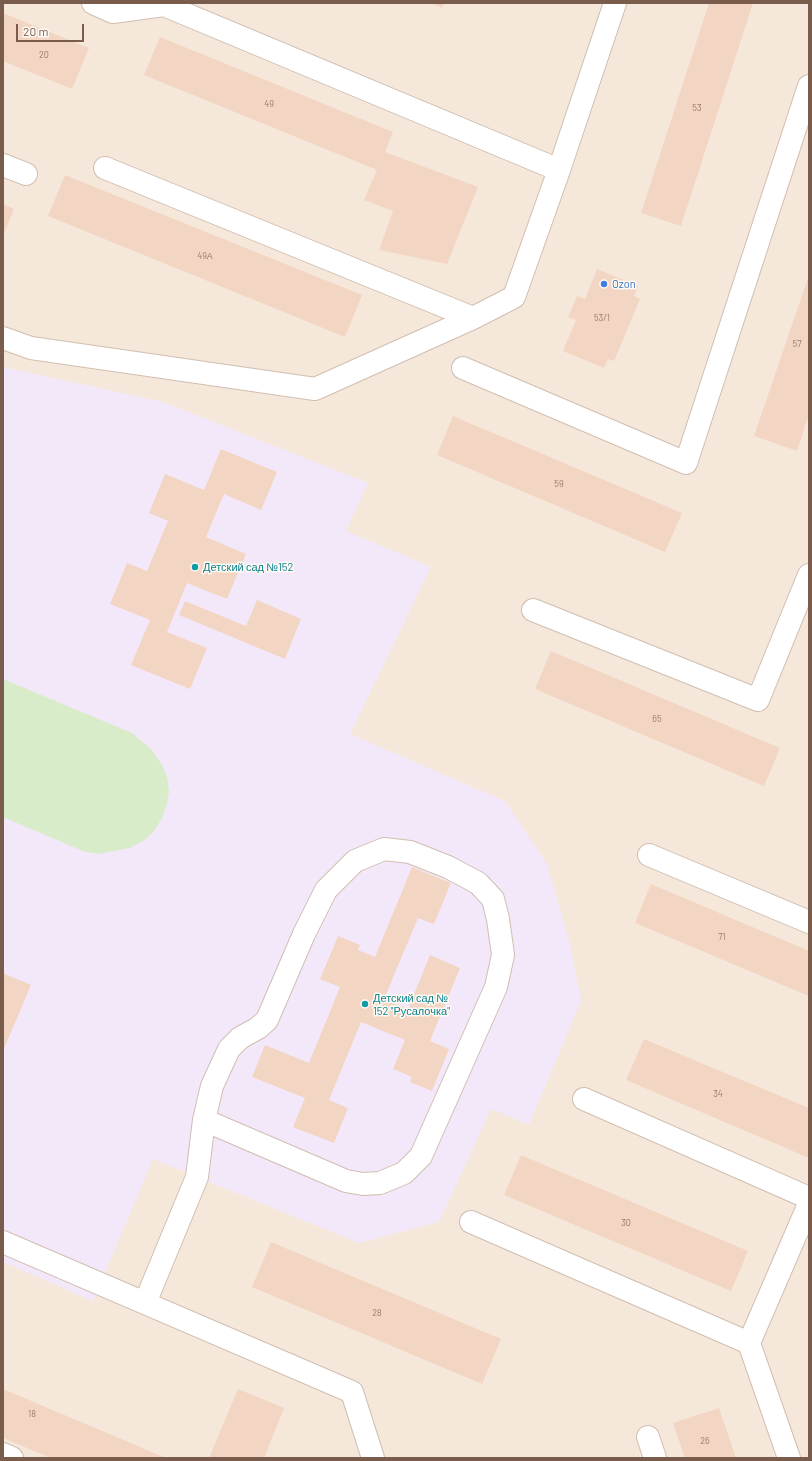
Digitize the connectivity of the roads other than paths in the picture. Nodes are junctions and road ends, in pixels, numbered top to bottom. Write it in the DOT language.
graph roads {
  1 [pos="93,3"];
  2 [pos="615,3"];
  3 [pos="809,86"];
  4 [pos="3,165"];
  5 [pos="105,168"];
  6 [pos="559,170"];
  7 [pos="26,174"];
  8 [pos="473,318"];
  9 [pos="3,338"];
  10 [pos="463,368"];
  11 [pos="809,576"];
  12 [pos="534,610"];
  13 [pos="650,855"];
  14 [pos="809,922"];
  15 [pos="584,1098"];
  16 [pos="204,1120"];
  17 [pos="809,1198"];
  18 [pos="809,1204"];
  19 [pos="471,1222"];
  20 [pos="3,1242"];
  21 [pos="145,1303"];
  22 [pos="749,1343"];
  23 [pos="648,1437"];
  24 [pos="3,1454"];
  25 [pos="12,1458"];
  26 [pos="373,1458"];
  27 [pos="655,1458"];
  28 [pos="789,1458"];
  1 -- 6 [label="lane"];
  2 -- 6 [label="lane"];
  3 -- 10 [label="lane"];
  4 -- 7 [label="lane"];
  5 -- 8 [label="lane"];
  6 -- 8 [label="lane"];
  8 -- 9 [label="lane"];
  11 -- 12 [label="lane"];
  13 -- 14 [label="lane"];
  15 -- 17 [label="lane"];
  16 -- 16 [label="lane"];
  16 -- 21 [label="lane"];
  18 -- 22 [label="lane"];
  19 -- 22 [label="lane"];
  20 -- 21 [label="lane"];
  21 -- 26 [label="lane"];
  22 -- 28 [label="lane"];
  23 -- 27 [label="lane"];
  24 -- 25 [label="lane"];
}
